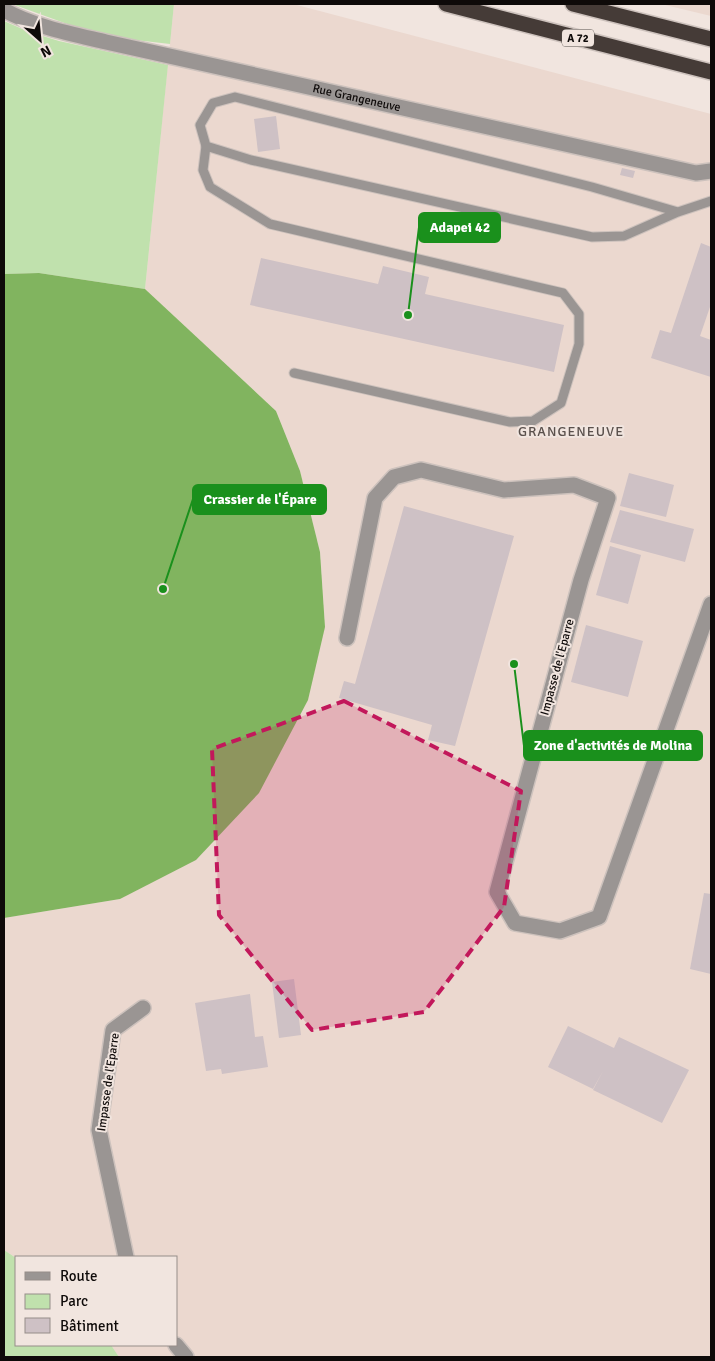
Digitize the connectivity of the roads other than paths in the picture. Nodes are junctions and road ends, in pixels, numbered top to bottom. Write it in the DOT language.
graph roads {
  1 [pos="446,4"];
  2 [pos="573,4"];
  3 [pos="4,10"];
  4 [pos="711,39"];
  5 [pos="711,72"];
  6 [pos="206,146"];
  7 [pos="711,171"];
  8 [pos="711,202"];
  9 [pos="678,212"];
  10 [pos="294,373"];
  11 [pos="711,604"];
  12 [pos="347,638"];
  13 [pos="143,1008"];
  14 [pos="126,1256"];
  15 [pos="177,1346"];
  16 [pos="186,1357"];
  1 -- 5 [label="highway, A 72"];
  2 -- 4 [label="highway"];
  3 -- 7 [label="street, Rue Grangeneuve"];
  6 -- 9 [label="lane"];
  6 -- 9 [label="lane"];
  6 -- 10 [label="lane"];
  8 -- 9 [label="lane"];
  11 -- 12 [label="street, Impasse de l'Eparre"];
  13 -- 14 [label="street, Impasse de l'Eparre"];
  15 -- 16 [label="street"];
}
